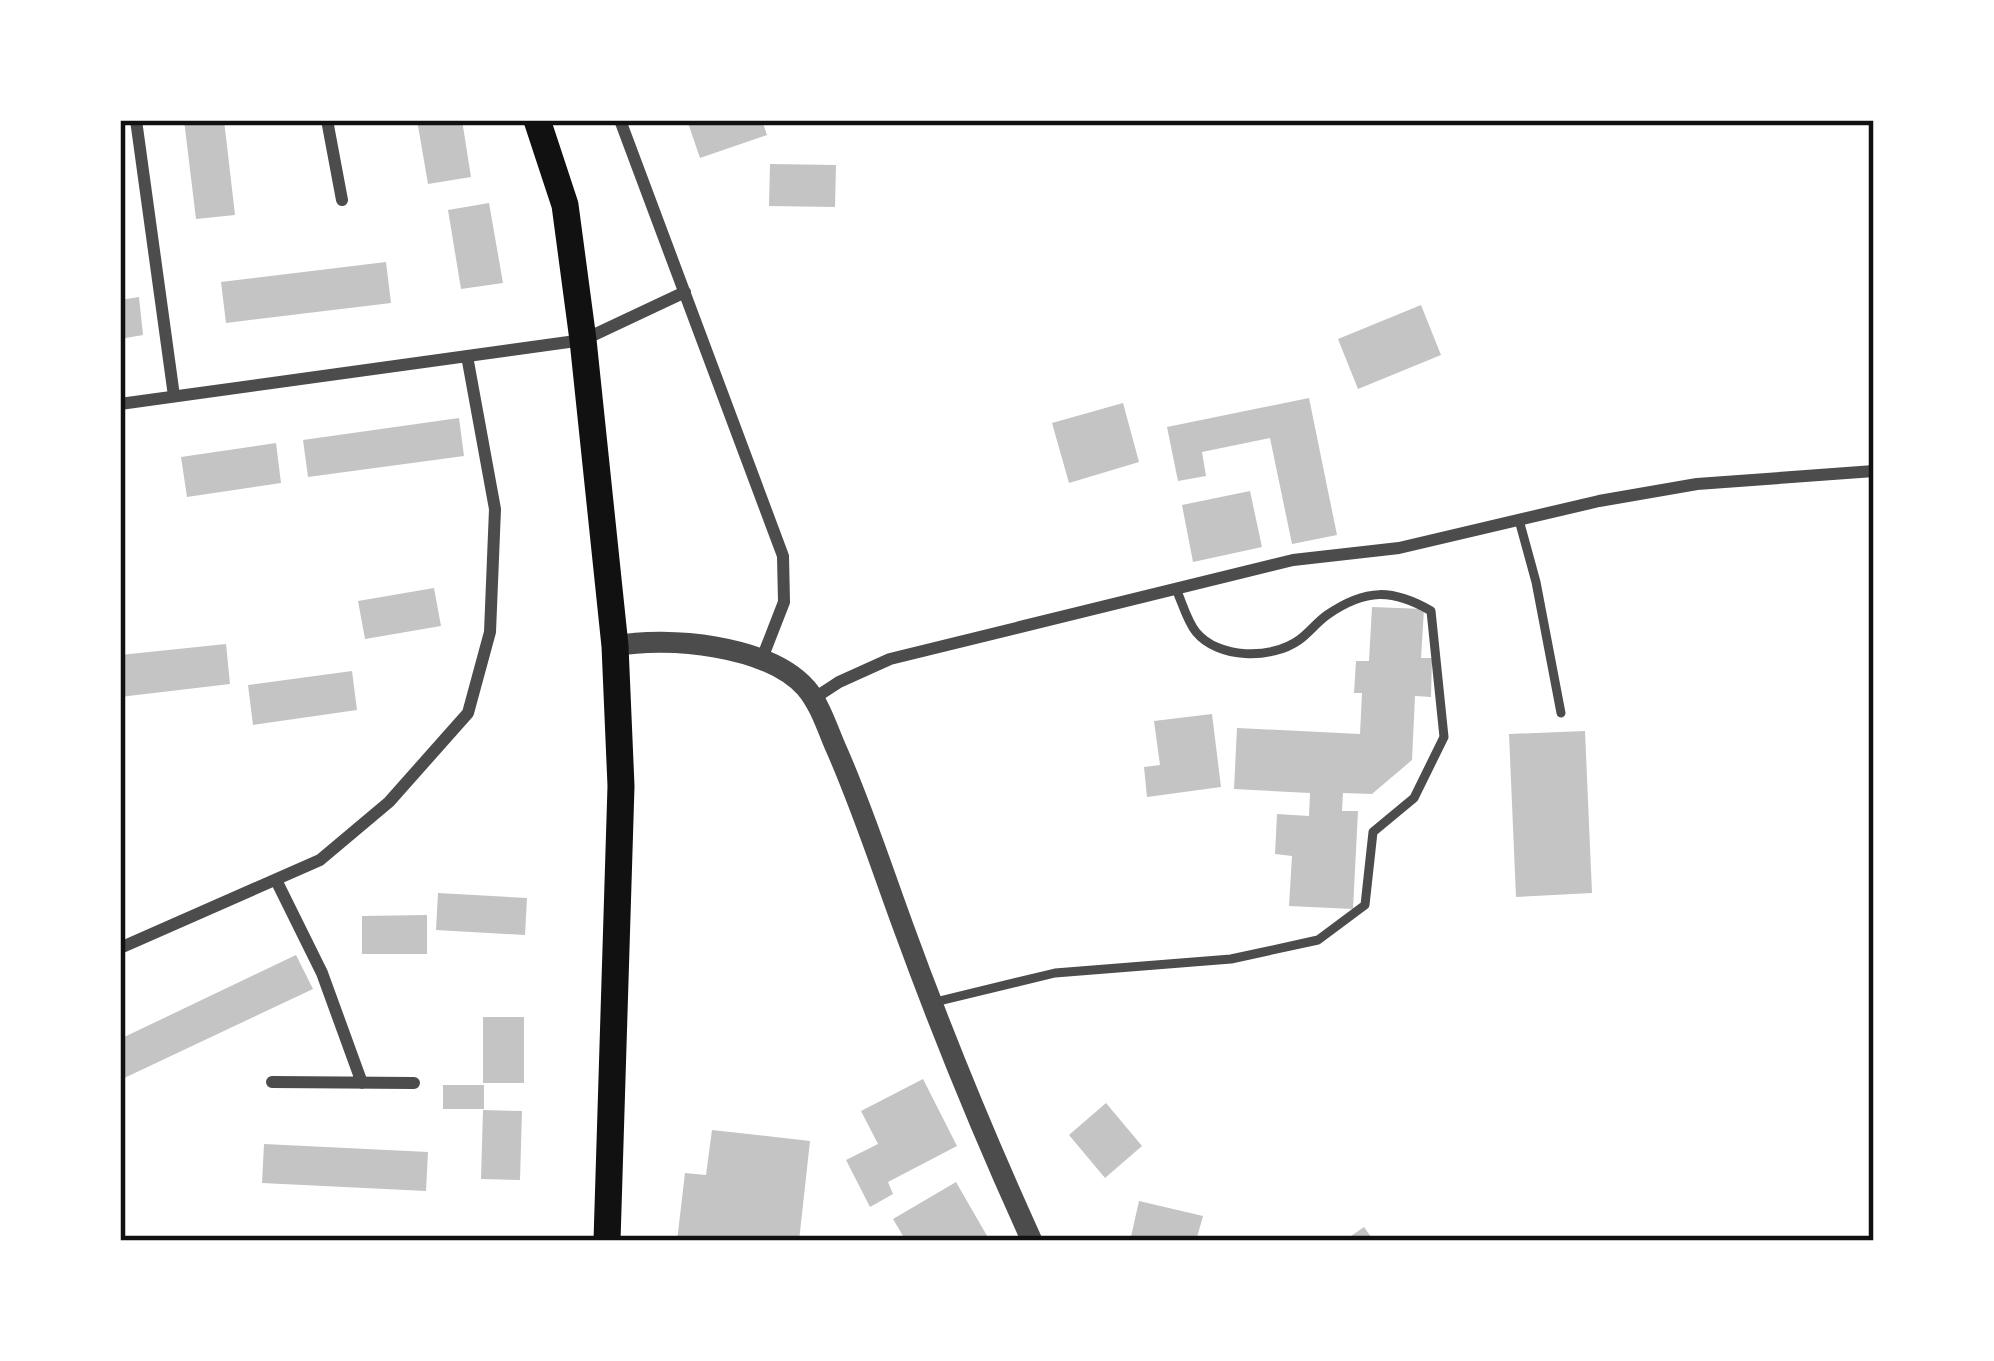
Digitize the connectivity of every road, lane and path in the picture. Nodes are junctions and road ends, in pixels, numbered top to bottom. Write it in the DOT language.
graph roads {
  1 [pos="136,120"];
  2 [pos="327,120"];
  3 [pos="537,120"];
  4 [pos="620,120"];
  5 [pos="342,200"];
  6 [pos="685,292"];
  7 [pos="584,340"];
  8 [pos="467,356"];
  9 [pos="173,396"];
  10 [pos="120,404"];
  11 [pos="1874,471"];
  12 [pos="1519,520"];
  13 [pos="1176,589"];
  14 [pos="615,646"];
  15 [pos="761,661"];
  16 [pos="813,699"];
  17 [pos="1561,712"];
  18 [pos="276,880"];
  19 [pos="120,948"];
  20 [pos="931,1003"];
  21 [pos="272,1082"];
  22 [pos="362,1083"];
  23 [pos="414,1083"];
  24 [pos="607,1241"];
  25 [pos="1032,1241"];
  1 -- 9 [label="street"];
  2 -- 5 [label="street"];
  3 -- 7 [label="highway"];
  4 -- 6 [label="street"];
  6 -- 7 [label="street"];
  6 -- 15 [label="street"];
  7 -- 8 [label="street"];
  7 -- 14 [label="highway"];
  8 -- 9 [label="street"];
  8 -- 18 [label="street"];
  9 -- 10 [label="street"];
  11 -- 12 [label="street"];
  12 -- 13 [label="street"];
  12 -- 17 [label="lane"];
  13 -- 16 [label="street"];
  13 -- 20 [label="lane"];
  14 -- 15 [label="street"];
  14 -- 24 [label="highway"];
  15 -- 16 [label="street"];
  16 -- 20 [label="street"];
  18 -- 19 [label="street"];
  18 -- 22 [label="street"];
  20 -- 25 [label="street"];
  21 -- 22 [label="street"];
  22 -- 23 [label="street"];
}
